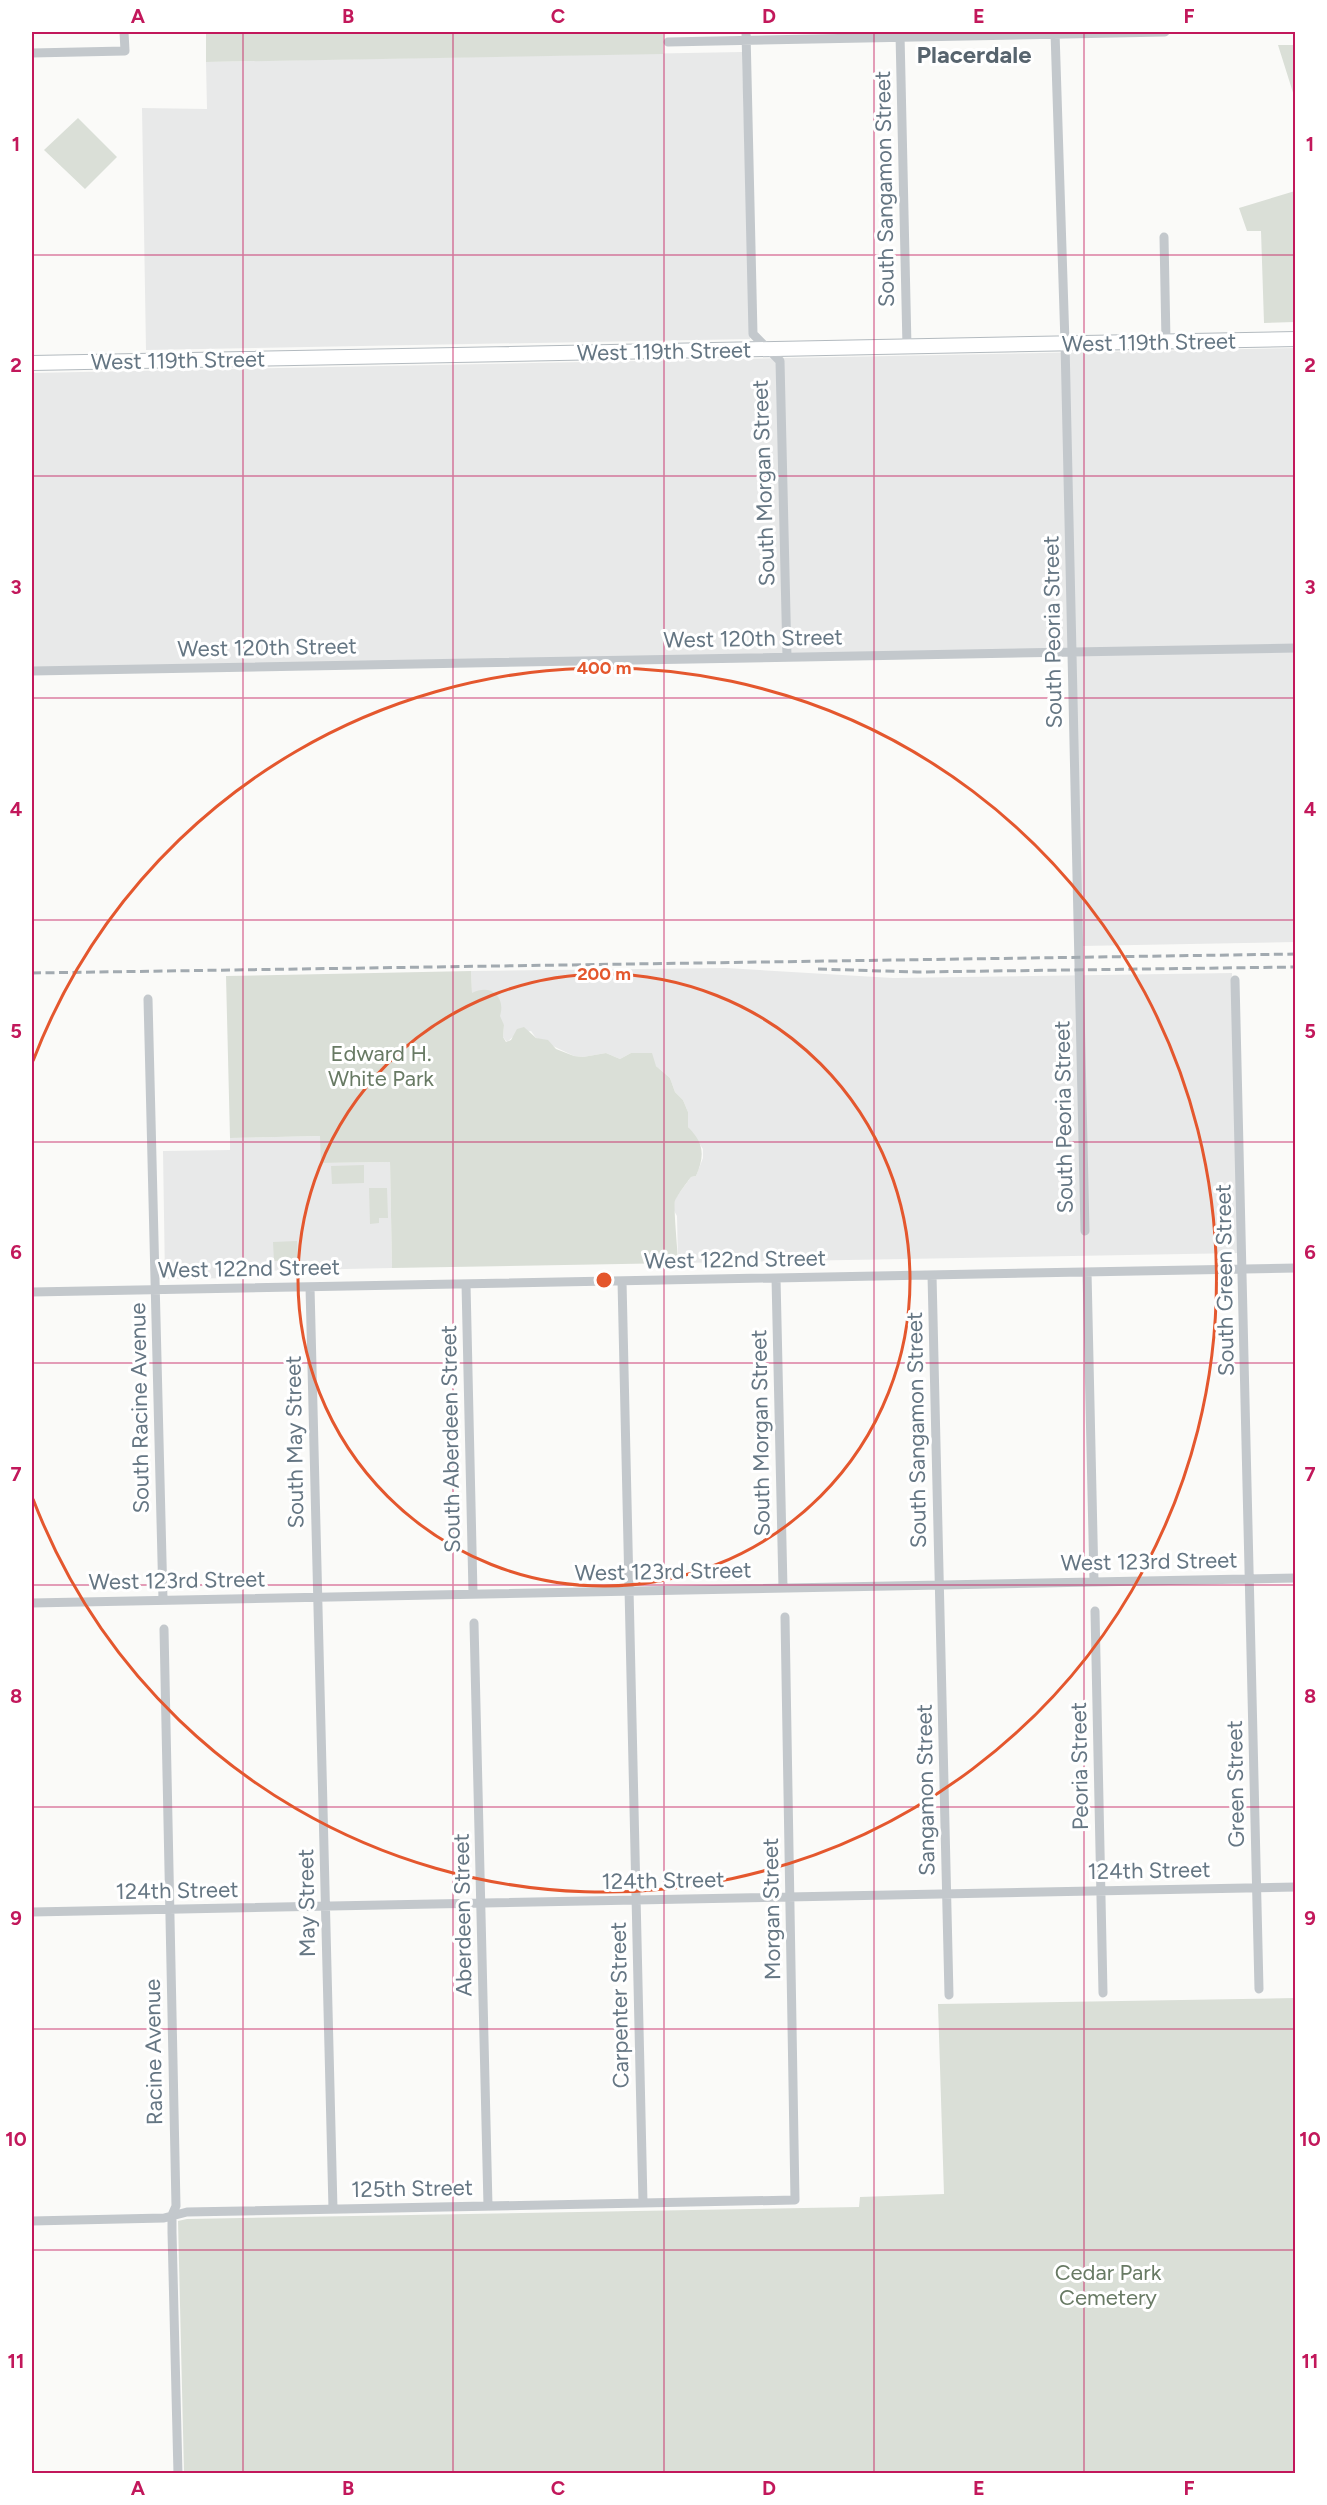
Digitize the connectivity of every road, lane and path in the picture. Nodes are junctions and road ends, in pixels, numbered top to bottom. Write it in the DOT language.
graph roads {
  1 [pos="124,32"];
  2 [pos="1165,32"];
  3 [pos="1055,33"];
  4 [pos="900,34"];
  5 [pos="746,36"];
  6 [pos="668,42"];
  7 [pos="32,53"];
  8 [pos="1164,237"];
  9 [pos="1296,339"];
  10 [pos="1166,341"];
  11 [pos="1065,344"];
  12 [pos="907,346"];
  13 [pos="767,350"];
  14 [pos="32,363"];
  15 [pos="1296,648"];
  16 [pos="1071,651"];
  17 [pos="787,657"];
  18 [pos="32,671"];
  19 [pos="1235,980"];
  20 [pos="148,999"];
  21 [pos="1085,1231"];
  22 [pos="1296,1268"];
  23 [pos="1243,1269"];
  24 [pos="1087,1272"];
  25 [pos="932,1275"];
  26 [pos="776,1278"];
  27 [pos="622,1281"];
  28 [pos="466,1284"];
  29 [pos="310,1287"];
  30 [pos="155,1290"];
  31 [pos="32,1292"];
  32 [pos="1296,1578"];
  33 [pos="1249,1579"];
  34 [pos="1094,1581"];
  35 [pos="939,1585"];
  36 [pos="783,1588"];
  37 [pos="628,1591"];
  38 [pos="473,1593"];
  39 [pos="318,1597"];
  40 [pos="163,1600"];
  41 [pos="32,1603"];
  42 [pos="1095,1611"];
  43 [pos="785,1617"];
  44 [pos="474,1623"];
  45 [pos="164,1629"];
  46 [pos="1296,1887"];
  47 [pos="1257,1888"];
  48 [pos="1101,1891"];
  49 [pos="947,1894"];
  50 [pos="791,1897"];
  51 [pos="636,1900"];
  52 [pos="481,1903"];
  53 [pos="326,1906"];
  54 [pos="170,1909"];
  55 [pos="32,1912"];
  56 [pos="1259,1989"];
  57 [pos="1103,1993"];
  58 [pos="949,1995"];
  59 [pos="795,2200"];
  60 [pos="643,2203"];
  61 [pos="489,2206"];
  62 [pos="333,2209"];
  63 [pos="172,2216"];
  64 [pos="32,2221"];
  65 [pos="178,2474"];
  1 -- 7 [label="street"];
  2 -- 3 [label="street"];
  3 -- 4 [label="street"];
  3 -- 11 [label="street, South Peoria Street"];
  4 -- 5 [label="street"];
  4 -- 12 [label="street, South Sangamon Street"];
  5 -- 6 [label="street"];
  5 -- 13 [label="street, South Morgan Street"];
  8 -- 10 [label="street"];
  9 -- 10 [label="street, West 119th Street"];
  10 -- 11 [label="street, West 119th Street"];
  11 -- 12 [label="street, West 119th Street"];
  11 -- 16 [label="street, South Peoria Street"];
  12 -- 13 [label="street, West 119th Street"];
  13 -- 14 [label="street, West 119th Street"];
  13 -- 17 [label="street, South Morgan Street"];
  15 -- 16 [label="street, West 120th Street"];
  16 -- 17 [label="street, West 120th Street"];
  16 -- 21 [label="street, South Peoria Street"];
  17 -- 18 [label="street, West 120th Street"];
  19 -- 23 [label="street, South Green Street"];
  20 -- 30 [label="street, South Racine Avenue"];
  22 -- 23 [label="street, West 122nd Street"];
  23 -- 24 [label="street, West 122nd Street"];
  23 -- 33 [label="street, South Green Street"];
  24 -- 25 [label="street, West 122nd Street"];
  24 -- 34 [label="street"];
  25 -- 26 [label="street, West 122nd Street"];
  25 -- 35 [label="street, South Sangamon Street"];
  26 -- 27 [label="street, West 122nd Street"];
  26 -- 36 [label="street, South Morgan Street"];
  27 -- 28 [label="street, West 122nd Street"];
  27 -- 37 [label="street, Carpenter Street"];
  28 -- 29 [label="street, West 122nd Street"];
  28 -- 38 [label="street, South Aberdeen Street"];
  29 -- 30 [label="street, West 122nd Street"];
  29 -- 39 [label="street, South May Street"];
  30 -- 31 [label="street, West 122nd Street"];
  30 -- 40 [label="street, South Racine Avenue"];
  32 -- 33 [label="street, West 123rd Street"];
  33 -- 34 [label="street, West 123rd Street"];
  33 -- 47 [label="street, Green Street"];
  34 -- 35 [label="street, West 123rd Street"];
  35 -- 36 [label="street, West 123rd Street"];
  35 -- 49 [label="street, Sangamon Street"];
  36 -- 37 [label="street, West 123rd Street"];
  37 -- 38 [label="street, West 123rd Street"];
  37 -- 51 [label="street, Carpenter Street"];
  38 -- 39 [label="street, West 123rd Street"];
  39 -- 40 [label="street, West 123rd Street"];
  39 -- 53 [label="street, May Street"];
  40 -- 41 [label="street, West 123rd Street"];
  42 -- 48 [label="street, Peoria Street"];
  43 -- 50 [label="street, Morgan Street"];
  44 -- 52 [label="street, Aberdeen Street"];
  45 -- 54 [label="street, Racine Avenue"];
  46 -- 47 [label="street, 124th Street"];
  47 -- 48 [label="street, 124th Street"];
  47 -- 56 [label="street, Green Street"];
  48 -- 49 [label="street, 124th Street"];
  48 -- 57 [label="street, Peoria Street"];
  49 -- 50 [label="street, 124th Street"];
  49 -- 58 [label="street, Sangamon Street"];
  50 -- 51 [label="street, 124th Street"];
  50 -- 59 [label="street, Morgan Street"];
  51 -- 52 [label="street, 124th Street"];
  51 -- 60 [label="street, Carpenter Street"];
  52 -- 53 [label="street, 124th Street"];
  52 -- 61 [label="street, Aberdeen Street"];
  53 -- 54 [label="street, 124th Street"];
  53 -- 62 [label="street, May Street"];
  54 -- 55 [label="street, 124th Street"];
  54 -- 63 [label="street, Racine Avenue"];
  59 -- 60 [label="street, 125th Street"];
  60 -- 61 [label="street, 125th Street"];
  61 -- 62 [label="street, 125th Street"];
  62 -- 63 [label="street, 125th Street"];
  63 -- 64 [label="street, 125th Street"];
  63 -- 65 [label="street, Racine Avenue"];
}
